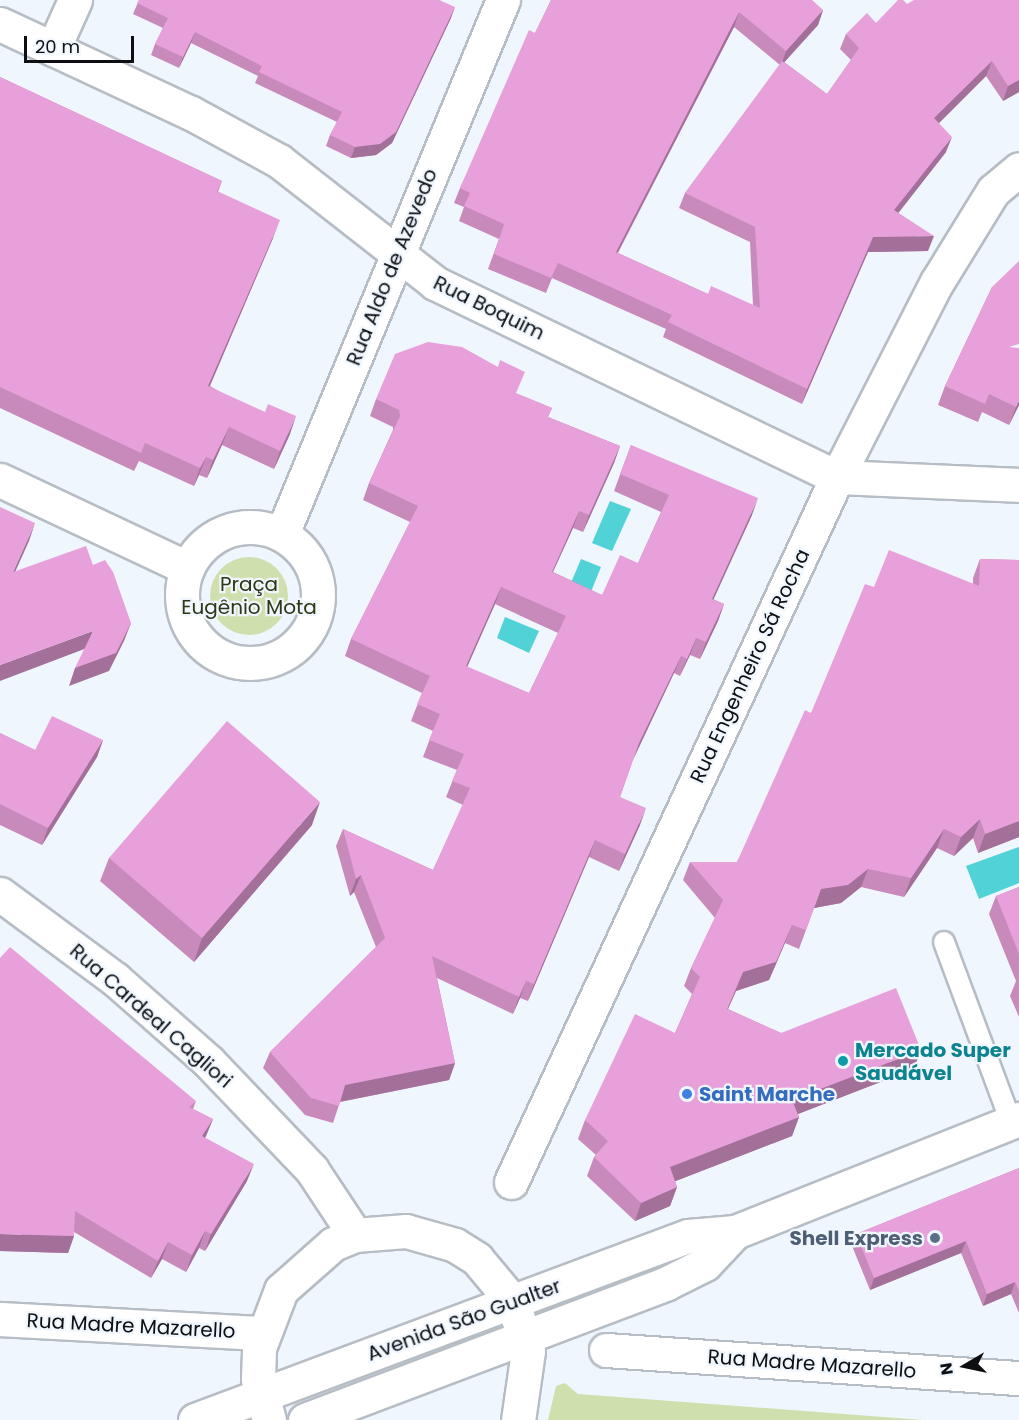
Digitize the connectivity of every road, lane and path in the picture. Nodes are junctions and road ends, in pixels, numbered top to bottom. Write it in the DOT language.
graph roads {
  1 [pos="75,0"];
  2 [pos="503,0"];
  3 [pos="0,24"];
  4 [pos="53,49"];
  5 [pos="1019,169"];
  6 [pos="396,256"];
  7 [pos="837,477"];
  8 [pos="0,480"];
  9 [pos="1019,485"];
  10 [pos="282,534"];
  11 [pos="187,568"];
  12 [pos="0,894"];
  13 [pos="944,942"];
  14 [pos="1015,1120"];
  15 [pos="511,1182"];
  16 [pos="735,1232"];
  17 [pos="355,1235"];
  18 [pos="513,1302"];
  19 [pos="0,1319"];
  20 [pos="262,1333"];
  21 [pos="525,1334"];
  22 [pos="606,1350"];
  23 [pos="1019,1378"];
  24 [pos="265,1407"];
  25 [pos="195,1420"];
  26 [pos="305,1420"];
  27 [pos="518,1420"];
  1 -- 4 [label="street"];
  2 -- 6 [label="street, Rua Aldo de Azevedo"];
  3 -- 4 [label="street, Rua Boquim"];
  4 -- 6 [label="street, Rua Boquim"];
  5 -- 7 [label="street, Rua Engenheiro Sá Rocha"];
  6 -- 7 [label="street, Rua Boquim"];
  6 -- 10 [label="street, Rua Aldo de Azevedo"];
  7 -- 9 [label="street, Rua Boquim"];
  7 -- 15 [label="street, Rua Engenheiro Sá Rocha"];
  8 -- 11 [label="street"];
  10 -- 11 [label="street"];
  10 -- 11 [label="street"];
  12 -- 17 [label="street, Rua Cardeal Cagliori"];
  13 -- 14 [label="lane"];
  14 -- 16 [label="street, Avenida São Gualter"];
  16 -- 18 [label="street, Avenida São Gualter"];
  16 -- 21 [label="street, Avenida São Gualter"];
  17 -- 18 [label="street"];
  17 -- 20 [label="street"];
  18 -- 21 [label="street"];
  18 -- 24 [label="street, Avenida São Gualter"];
  19 -- 20 [label="street, Rua Madre Mazarello"];
  20 -- 24 [label="street"];
  21 -- 26 [label="street, Avenida São Gualter"];
  21 -- 27 [label="street"];
  22 -- 23 [label="street, Rua Madre Mazarello"];
  24 -- 25 [label="street, Avenida São Gualter"];
}
